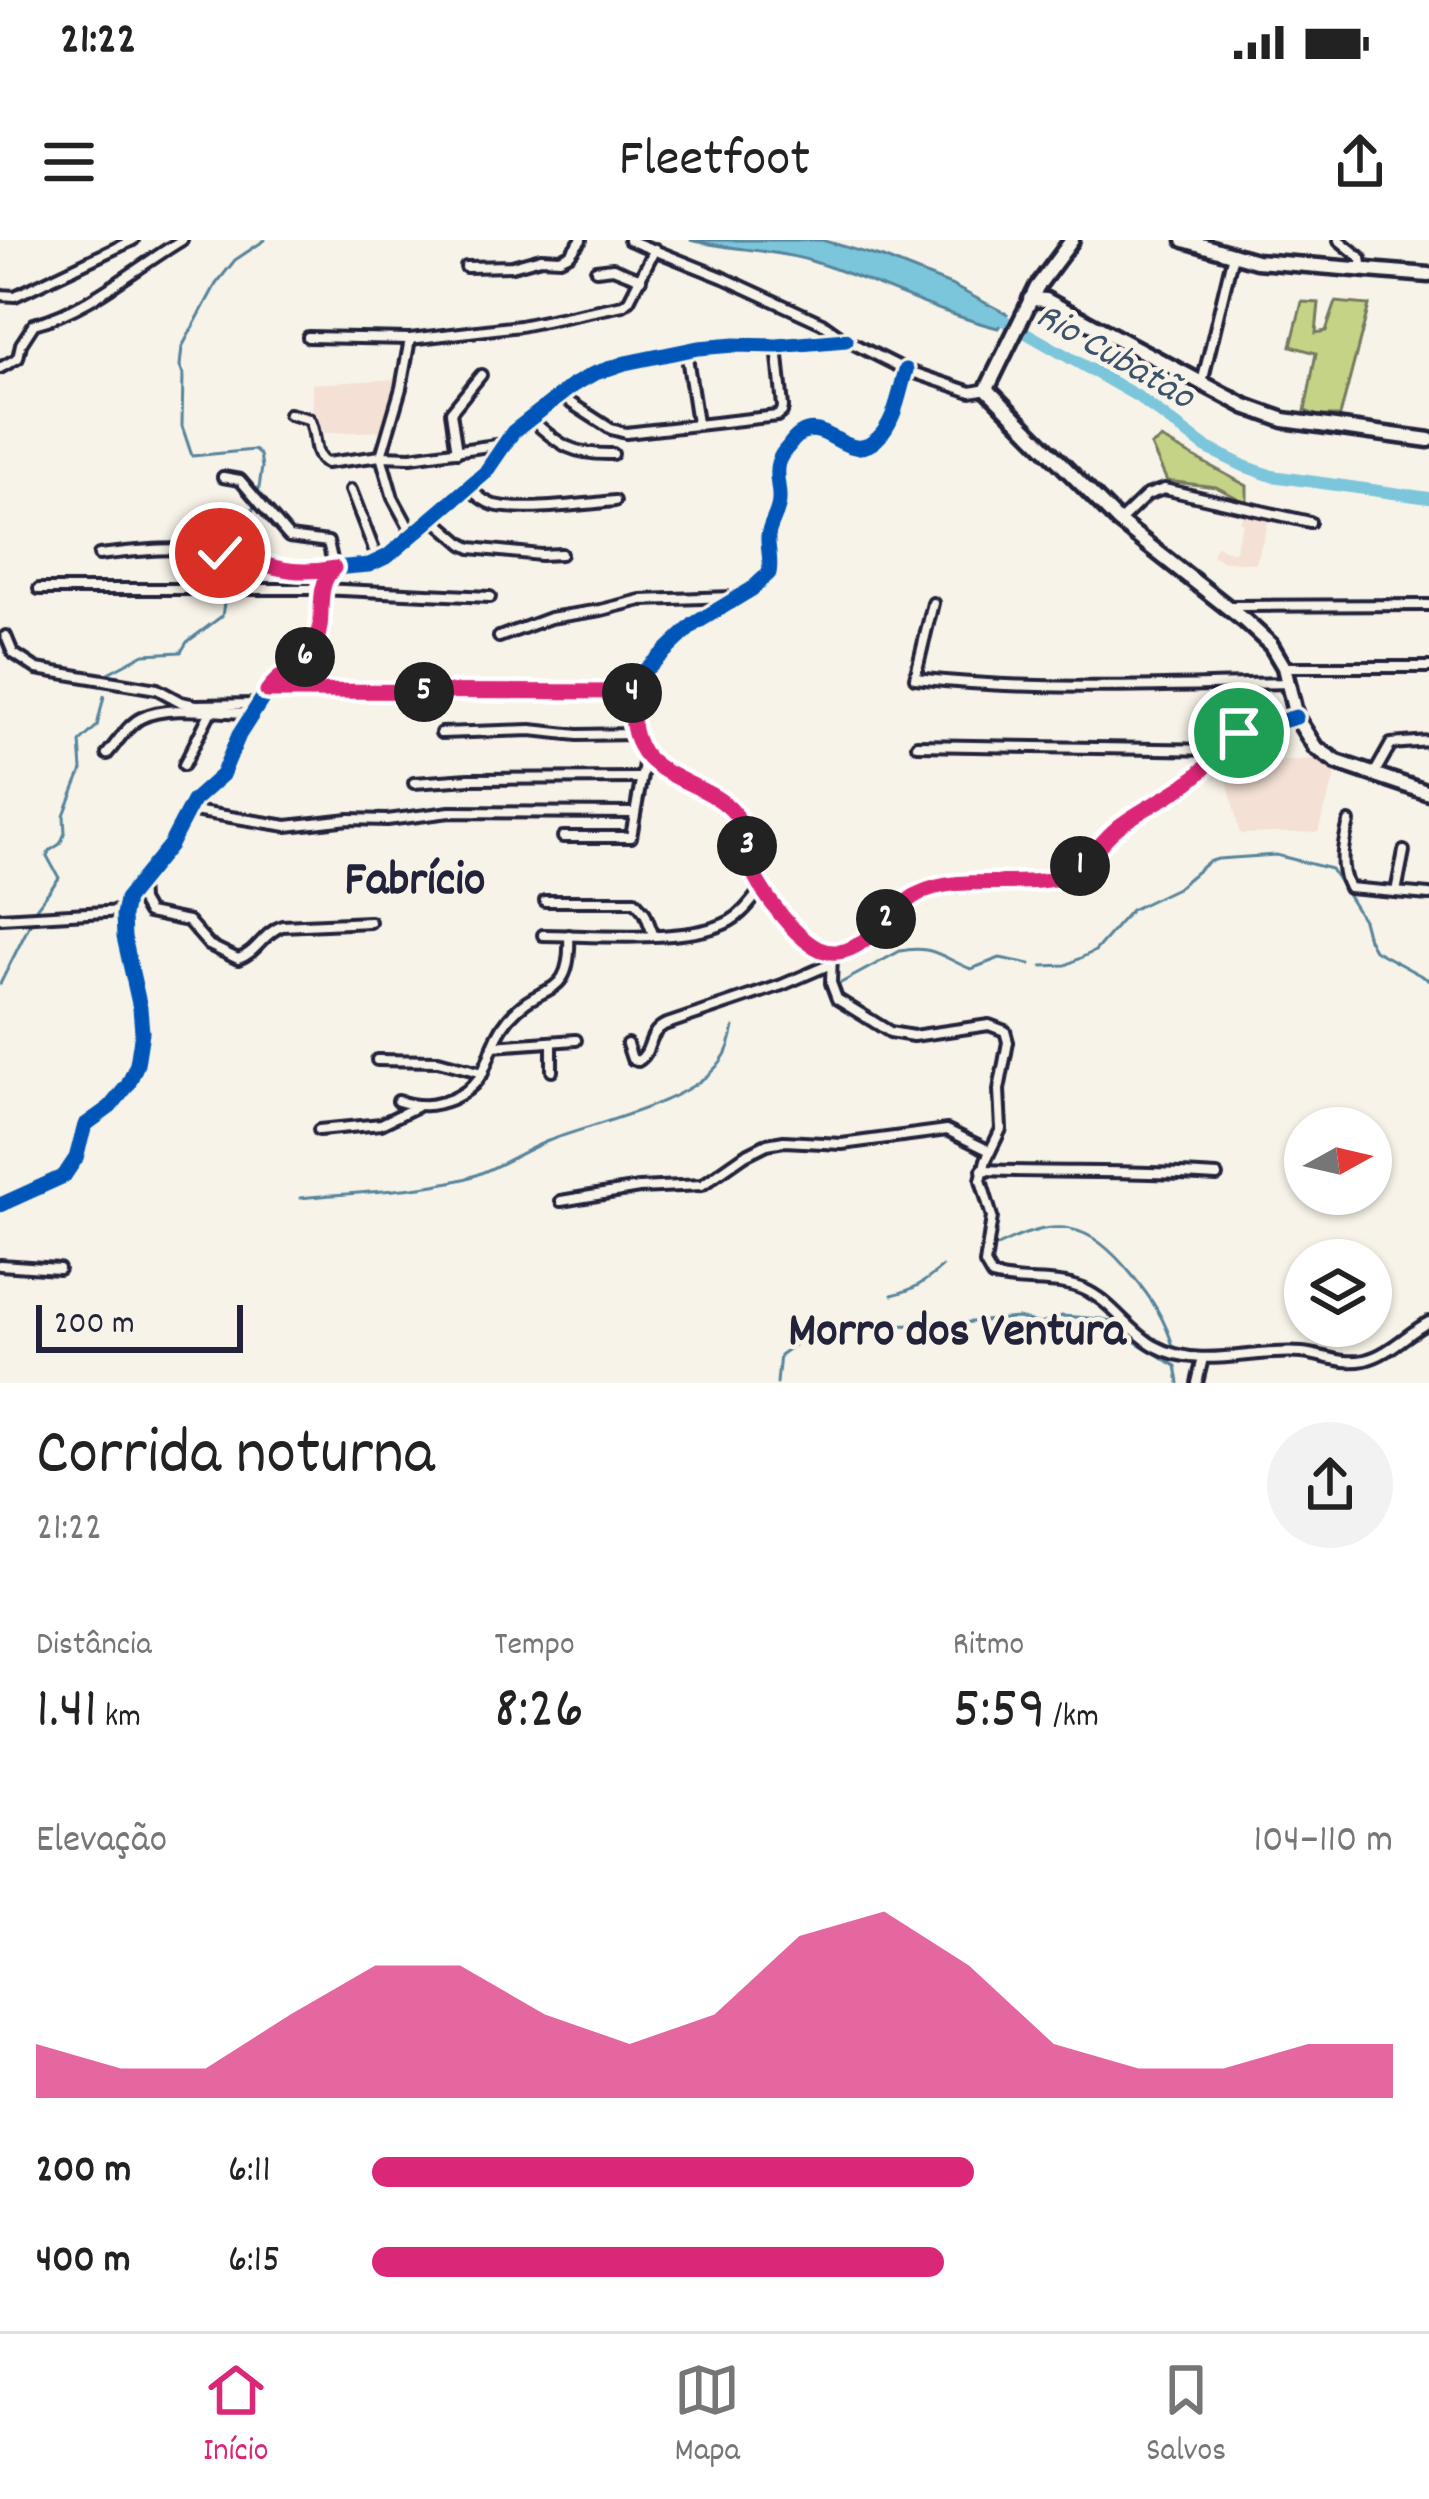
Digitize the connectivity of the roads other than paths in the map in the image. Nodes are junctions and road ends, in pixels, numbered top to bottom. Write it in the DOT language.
graph roads {
  1 [pos="133,240"];
  2 [pos="182,240"];
  3 [pos="581,240"];
  4 [pos="629,240"];
  5 [pos="1072,240"];
  6 [pos="1184,240"];
  7 [pos="1339,240"];
  8 [pos="655,248"];
  9 [pos="1233,254"];
  10 [pos="466,268"];
  11 [pos="596,270"];
  12 [pos="1364,270"];
  13 [pos="1429,275"];
  14 [pos="641,279"];
  15 [pos="0,295"];
  16 [pos="1032,297"];
  17 [pos="308,337"];
  18 [pos="410,339"];
  19 [pos="846,340"];
  20 [pos="777,346"];
  21 [pos="686,350"];
  22 [pos="0,368"];
  23 [pos="906,370"];
  24 [pos="481,375"];
  25 [pos="1201,384"];
  26 [pos="987,389"];
  27 [pos="560,396"];
  28 [pos="290,415"];
  29 [pos="531,419"];
  30 [pos="697,423"];
  31 [pos="1429,440"];
  32 [pos="504,444"];
  33 [pos="457,452"];
  34 [pos="614,454"];
  35 [pos="382,456"];
  36 [pos="224,477"];
  37 [pos="469,488"];
  38 [pos="351,490"];
  39 [pos="616,501"];
  40 [pos="434,519"];
  41 [pos="1119,522"];
  42 [pos="1310,522"];
  43 [pos="413,536"];
  44 [pos="560,554"];
  45 [pos="99,556"];
  46 [pos="379,563"];
  47 [pos="334,568"];
  48 [pos="39,589"];
  49 [pos="321,589"];
  50 [pos="490,597"];
  51 [pos="735,598"];
  52 [pos="933,603"];
  53 [pos="1429,605"];
  54 [pos="1225,606"];
  55 [pos="6,636"];
  56 [pos="499,638"];
  57 [pos="1429,667"];
  58 [pos="1284,668"];
  59 [pos="1289,683"];
  60 [pos="267,691"];
  61 [pos="632,692"];
  62 [pos="254,709"];
  63 [pos="210,713"];
  64 [pos="1296,717"];
  65 [pos="441,733"];
  66 [pos="634,734"];
  67 [pos="1429,741"];
  68 [pos="917,745"];
  69 [pos="1221,750"];
  70 [pos="106,754"];
  71 [pos="645,756"];
  72 [pos="184,765"];
  73 [pos="1374,774"];
  74 [pos="641,778"];
  75 [pos="414,783"];
  76 [pos="1429,793"];
  77 [pos="187,810"];
  78 [pos="635,813"];
  79 [pos="1348,822"];
  80 [pos="563,836"];
  81 [pos="1404,851"];
  82 [pos="140,881"];
  83 [pos="763,887"];
  84 [pos="1396,892"];
  85 [pos="1429,893"];
  86 [pos="545,901"];
  87 [pos="123,911"];
  88 [pos="0,918"];
  89 [pos="370,922"];
  90 [pos="653,934"];
  91 [pos="543,935"];
  92 [pos="569,935"];
  93 [pos="832,952"];
  94 [pos="831,964"];
  95 [pos="576,1040"];
  96 [pos="552,1042"];
  97 [pos="627,1044"];
  98 [pos="493,1046"];
  99 [pos="377,1060"];
  100 [pos="552,1071"];
  101 [pos="482,1073"];
  102 [pos="398,1102"];
  103 [pos="418,1106"];
  104 [pos="319,1130"];
  105 [pos="990,1150"];
  106 [pos="982,1170"];
  107 [pos="1217,1176"];
  108 [pos="562,1201"];
  109 [pos="0,1204"];
  110 [pos="0,1265"];
  111 [pos="59,1269"];
  112 [pos="1429,1322"];
  113 [pos="1203,1358"];
  114 [pos="1197,1383"];
  1 -- 15 [label="street"];
  2 -- 22 [label="street"];
  3 -- 10 [label="street"];
  4 -- 8 [label="street"];
  5 -- 16 [label="main road"];
  6 -- 9 [label="main road"];
  7 -- 12 [label="street"];
  8 -- 14 [label="street"];
  8 -- 19 [label="street"];
  9 -- 12 [label="main road"];
  9 -- 25 [label="street"];
  11 -- 14 [label="street"];
  12 -- 13 [label="main road"];
  14 -- 18 [label="street"];
  16 -- 25 [label="main road"];
  16 -- 26 [label="main road"];
  17 -- 18 [label="street"];
  18 -- 35 [label="street"];
  19 -- 20 [label="street"];
  19 -- 23 [label="street"];
  20 -- 21 [label="street"];
  20 -- 30 [label="street"];
  21 -- 27 [label="street"];
  21 -- 30 [label="street"];
  23 -- 26 [label="street"];
  23 -- 51 [label="street"];
  24 -- 33 [label="street"];
  25 -- 31 [label="main road"];
  26 -- 41 [label="main road"];
  27 -- 29 [label="street"];
  27 -- 30 [label="street"];
  28 -- 35 [label="street"];
  29 -- 32 [label="street"];
  29 -- 34 [label="street"];
  32 -- 33 [label="street"];
  32 -- 37 [label="street"];
  33 -- 35 [label="street"];
  35 -- 43 [label="street"];
  36 -- 47 [label="street"];
  37 -- 39 [label="street"];
  37 -- 40 [label="street"];
  38 -- 46 [label="street"];
  40 -- 43 [label="street"];
  40 -- 44 [label="street"];
  41 -- 42 [label="street"];
  41 -- 54 [label="main road"];
  43 -- 46 [label="street"];
  45 -- 47 [label="street"];
  46 -- 47 [label="street"];
  47 -- 49 [label="street"];
  48 -- 49 [label="street"];
  49 -- 50 [label="street"];
  49 -- 60 [label="street"];
  51 -- 56 [label="street"];
  51 -- 61 [label="street"];
  52 -- 59 [label="street"];
  53 -- 54 [label="street"];
  54 -- 58 [label="main road"];
  55 -- 62 [label="street"];
  57 -- 58 [label="street"];
  58 -- 59 [label="main road"];
  59 -- 64 [label="main road"];
  60 -- 61 [label="street"];
  60 -- 62 [label="street"];
  61 -- 66 [label="street"];
  62 -- 63 [label="street"];
  62 -- 77 [label="street"];
  63 -- 70 [label="street"];
  63 -- 72 [label="street"];
  64 -- 69 [label="street"];
  64 -- 73 [label="main road"];
  65 -- 66 [label="street"];
  66 -- 71 [label="street"];
  67 -- 73 [label="street"];
  68 -- 69 [label="street"];
  69 -- 93 [label="street"];
  71 -- 74 [label="street"];
  71 -- 83 [label="street"];
  73 -- 76 [label="main road"];
  74 -- 75 [label="street"];
  74 -- 78 [label="street"];
  77 -- 78 [label="street"];
  77 -- 82 [label="street"];
  78 -- 80 [label="street"];
  79 -- 84 [label="street"];
  81 -- 84 [label="street"];
  82 -- 87 [label="street"];
  82 -- 89 [label="street"];
  83 -- 90 [label="street"];
  83 -- 93 [label="street"];
  84 -- 85 [label="street"];
  86 -- 90 [label="street"];
  87 -- 88 [label="street"];
  87 -- 109 [label="street"];
  90 -- 92 [label="street"];
  91 -- 92 [label="street"];
  92 -- 98 [label="street"];
  93 -- 94 [label="street"];
  94 -- 97 [label="street"];
  94 -- 105 [label="street"];
  95 -- 96 [label="street"];
  96 -- 98 [label="street"];
  96 -- 100 [label="street"];
  98 -- 101 [label="street"];
  99 -- 101 [label="street"];
  101 -- 103 [label="street"];
  102 -- 103 [label="street"];
  103 -- 104 [label="street"];
  105 -- 106 [label="street"];
  105 -- 108 [label="street"];
  106 -- 107 [label="street"];
  106 -- 113 [label="street"];
  110 -- 111 [label="street"];
  112 -- 113 [label="street"];
  113 -- 114 [label="street"];
}
